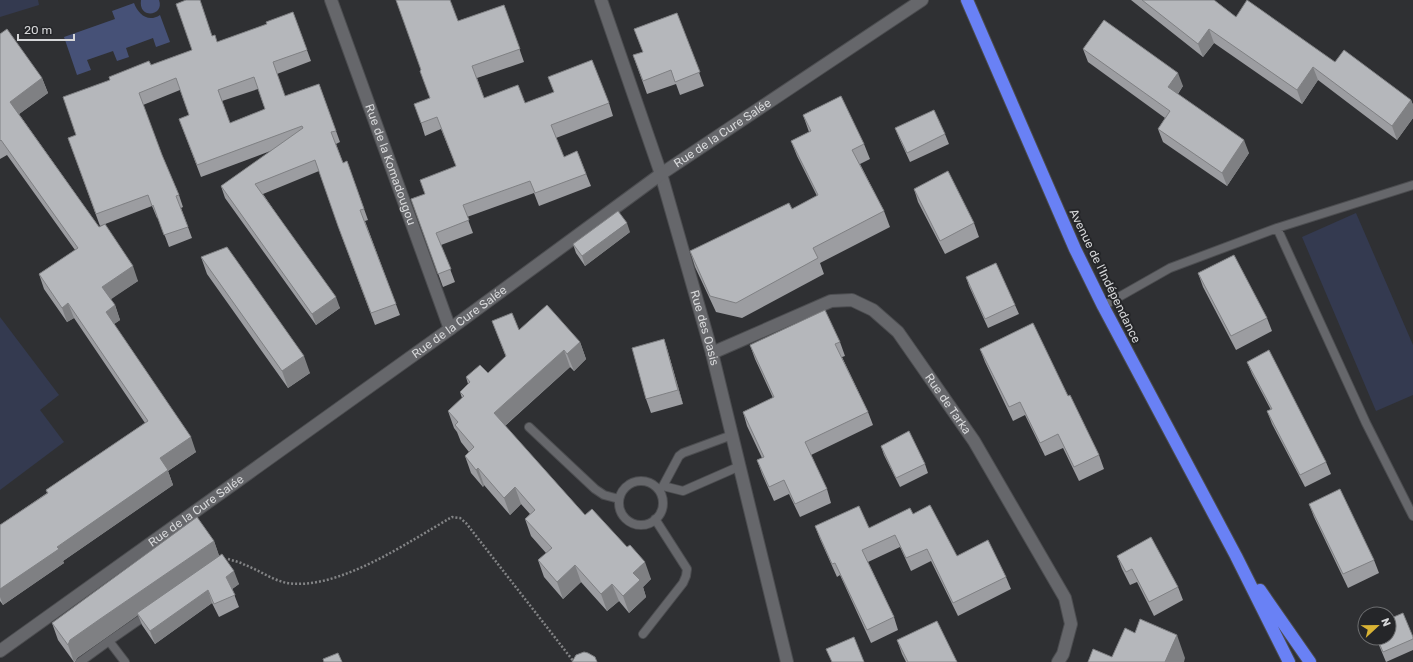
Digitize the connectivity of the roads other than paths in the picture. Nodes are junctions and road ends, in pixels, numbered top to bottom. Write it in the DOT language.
graph roads {
  1 [pos="330,0"];
  2 [pos="601,0"];
  3 [pos="922,0"];
  4 [pos="967,0"];
  5 [pos="660,174"];
  6 [pos="1413,185"];
  7 [pos="1277,228"];
  8 [pos="1102,306"];
  9 [pos="450,329"];
  10 [pos="712,353"];
  11 [pos="529,427"];
  12 [pos="732,435"];
  13 [pos="740,466"];
  14 [pos="660,488"];
  15 [pos="619,499"];
  16 [pos="1413,516"];
  17 [pos="655,519"];
  18 [pos="1236,556"];
  19 [pos="155,609"];
  20 [pos="643,634"];
  21 [pos="109,641"];
  22 [pos="0,651"];
  23 [pos="80,662"];
  24 [pos="125,662"];
  25 [pos="787,662"];
  26 [pos="1058,662"];
  27 [pos="1289,662"];
  28 [pos="1310,662"];
  1 -- 9 [label="street, Rue de la Komadougou"];
  2 -- 5 [label="street, Rue des Oasis"];
  3 -- 5 [label="street, Rue de la Cure Salée"];
  4 -- 8 [label="highway, Avenue de l'Indépendance"];
  5 -- 9 [label="street, Rue de la Cure Salée"];
  5 -- 10 [label="street, Rue des Oasis"];
  6 -- 7 [label="lane"];
  7 -- 8 [label="lane"];
  7 -- 16 [label="lane"];
  8 -- 18 [label="highway, Avenue de l'Indépendance"];
  9 -- 22 [label="street, Rue de la Cure Salée"];
  10 -- 12 [label="street, Rue des Oasis"];
  10 -- 26 [label="street, Rue de Tarka"];
  11 -- 15 [label="lane"];
  12 -- 13 [label="street, Rue des Oasis"];
  12 -- 14 [label="lane"];
  13 -- 14 [label="lane"];
  13 -- 25 [label="street, Rue des Oasis"];
  14 -- 15 [label="lane"];
  14 -- 17 [label="lane"];
  15 -- 17 [label="lane"];
  17 -- 20 [label="lane"];
  18 -- 27 [label="highway, Avenue de l'Indépendance"];
  18 -- 28 [label="highway, Avenue de l'Indépendance"];
  19 -- 21 [label="lane"];
  21 -- 23 [label="lane"];
  21 -- 24 [label="lane"];
}
